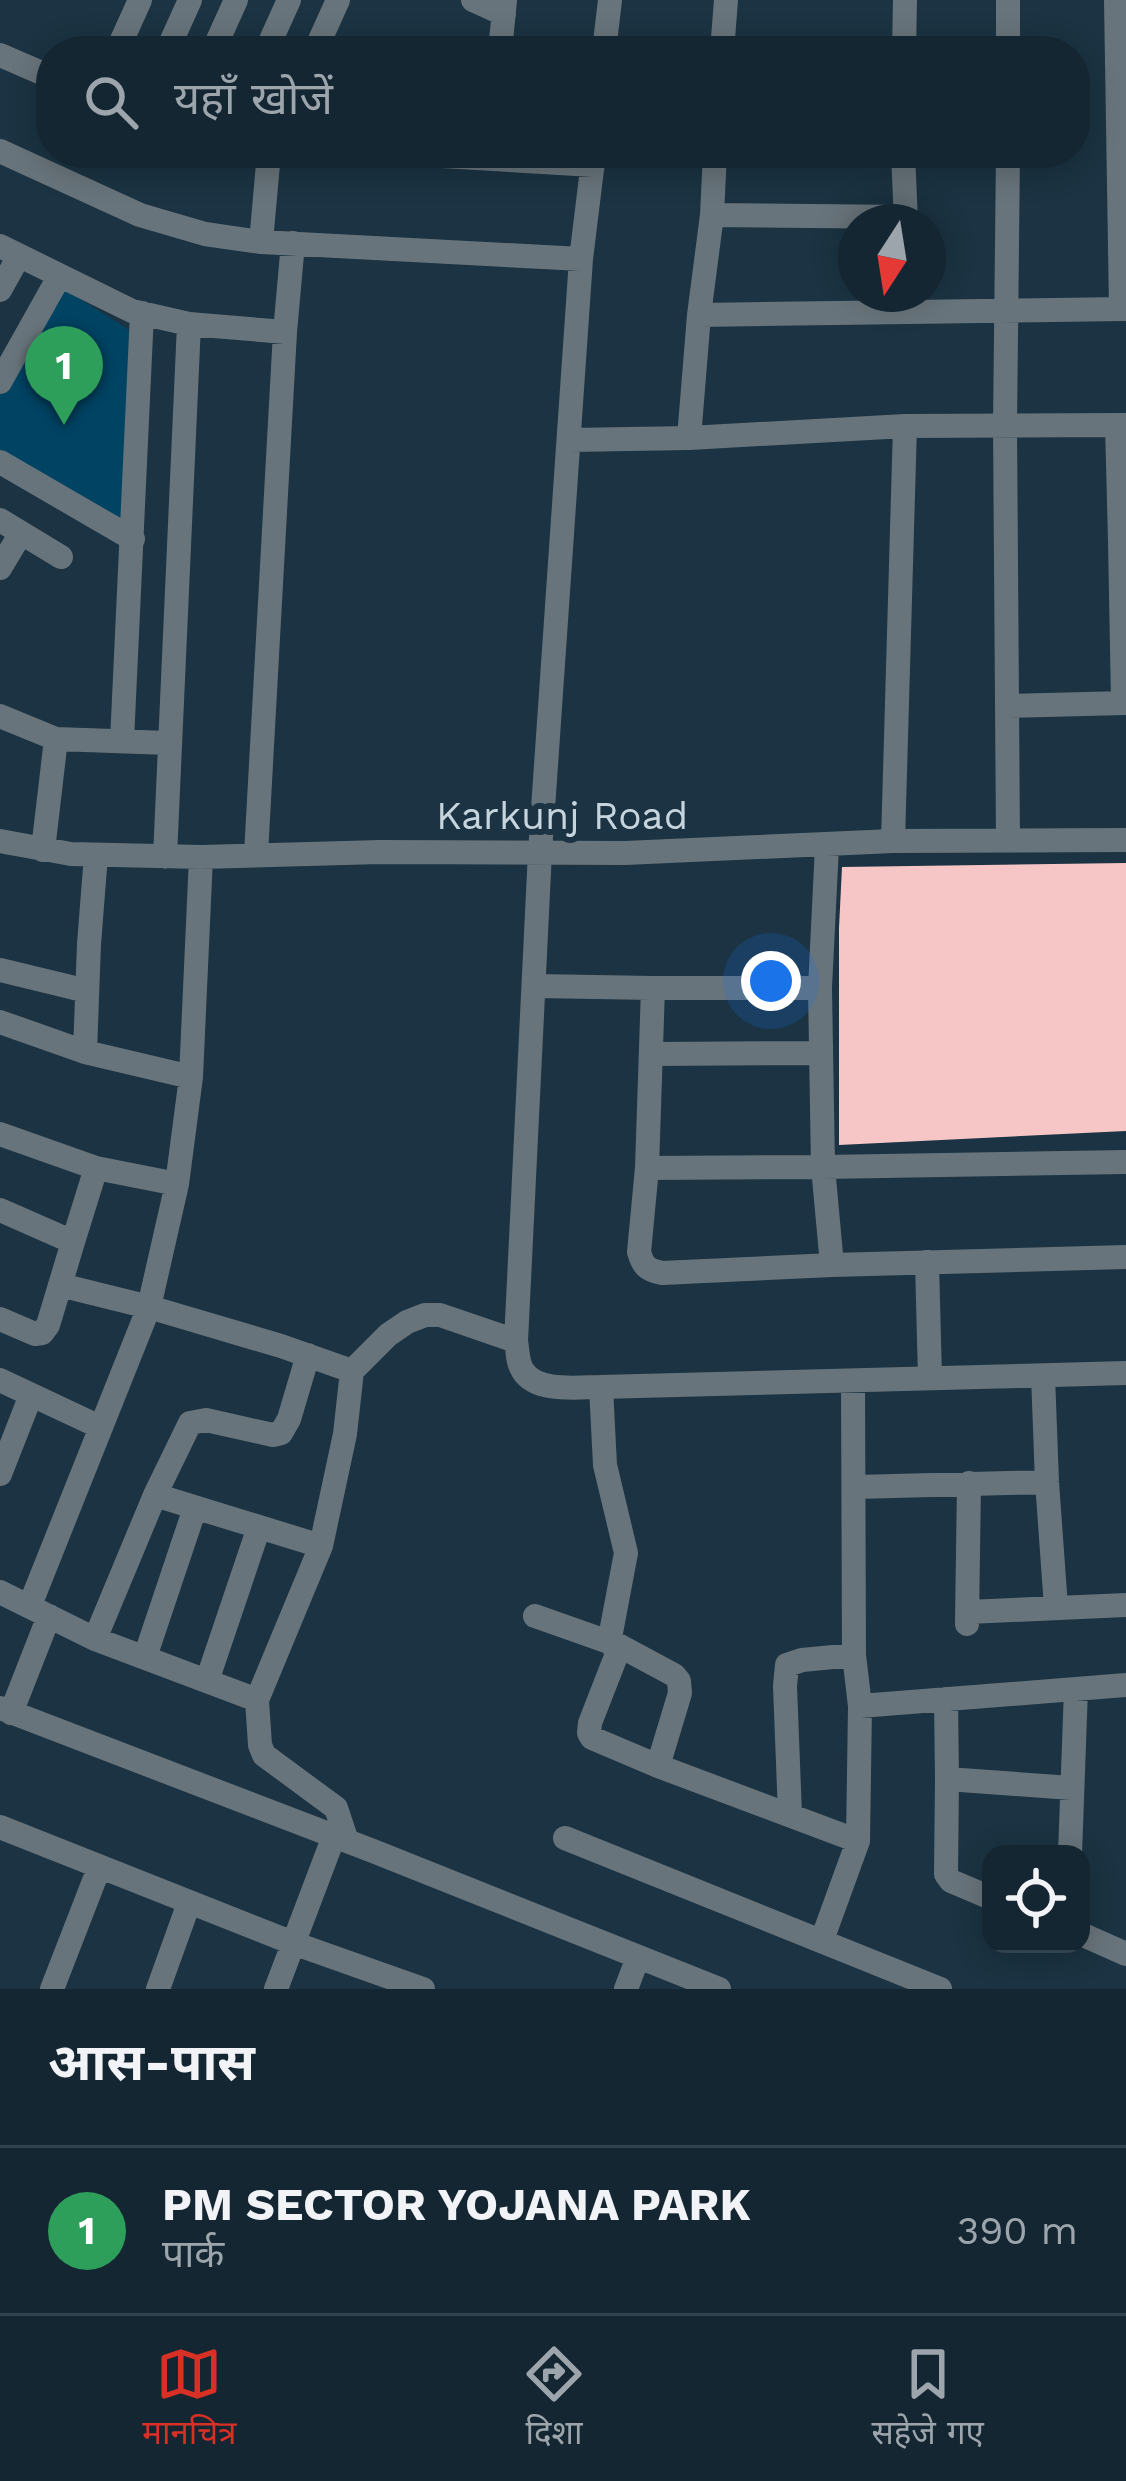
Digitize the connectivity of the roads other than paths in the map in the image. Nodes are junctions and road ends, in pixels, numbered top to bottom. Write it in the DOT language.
graph roads {
  1 [pos="140,0"];
  2 [pos="190,0"];
  3 [pos="236,0"];
  4 [pos="289,0"];
  5 [pos="338,0"];
  6 [pos="473,0"];
  7 [pos="610,0"];
  8 [pos="726,0"];
  9 [pos="905,0"];
  10 [pos="1008,0"];
  11 [pos="1116,0"];
  12 [pos="505,7"];
  13 [pos="124,36"];
  14 [pos="174,36"];
  15 [pos="220,36"];
  16 [pos="273,36"];
  17 [pos="322,36"];
  18 [pos="606,36"];
  19 [pos="723,36"];
  20 [pos="904,36"];
  21 [pos="1008,36"];
  22 [pos="0,55"];
  23 [pos="36,71"];
  24 [pos="0,152"];
  25 [pos="36,168"];
  26 [pos="36,168"];
  27 [pos="268,168"];
  28 [pos="592,168"];
  29 [pos="714,168"];
  30 [pos="904,168"];
  31 [pos="1008,168"];
  32 [pos="905,204"];
  33 [pos="712,214"];
  34 [pos="838,217"];
  35 [pos="261,242"];
  36 [pos="293,243"];
  37 [pos="10,251"];
  38 [pos="581,259"];
  39 [pos="59,277"];
  40 [pos="0,290"];
  41 [pos="946,306"];
  42 [pos="838,307"];
  43 [pos="1124,309"];
  44 [pos="1008,310"];
  45 [pos="142,314"];
  46 [pos="699,315"];
  47 [pos="189,323"];
  48 [pos="284,332"];
  49 [pos="0,382"];
  50 [pos="1005,425"];
  51 [pos="1122,425"];
  52 [pos="905,426"];
  53 [pos="689,438"];
  54 [pos="569,440"];
  55 [pos="0,463"];
  56 [pos="10,526"];
  57 [pos="133,539"];
  58 [pos="1123,540"];
  59 [pos="61,557"];
  60 [pos="0,568"];
  61 [pos="1124,703"];
  62 [pos="1006,706"];
  63 [pos="0,716"];
  64 [pos="56,739"];
  65 [pos="122,741"];
  66 [pos="169,743"];
  67 [pos="1008,840"];
  68 [pos="1126,840"];
  69 [pos="893,841"];
  70 [pos="0,842"];
  71 [pos="827,846"];
  72 [pos="44,850"];
  73 [pos="541,852"];
  74 [pos="256,854"];
  75 [pos="96,855"];
  76 [pos="165,856"];
  77 [pos="201,857"];
  78 [pos="0,970"];
  79 [pos="536,986"];
  80 [pos="653,988"];
  81 [pos="820,988"];
  82 [pos="87,991"];
  83 [pos="0,1022"];
  84 [pos="86,1052"];
  85 [pos="821,1053"];
  86 [pos="652,1054"];
  87 [pos="191,1077"];
  88 [pos="0,1134"];
  89 [pos="1126,1162"];
  90 [pos="823,1167"];
  91 [pos="96,1168"];
  92 [pos="647,1168"];
  93 [pos="177,1184"];
  94 [pos="0,1210"];
  95 [pos="73,1242"];
  96 [pos="1126,1257"];
  97 [pos="927,1262"];
  98 [pos="832,1265"];
  99 [pos="60,1285"];
  100 [pos="149,1307"];
  101 [pos="0,1319"];
  102 [pos="517,1340"];
  103 [pos="308,1355"];
  104 [pos="352,1371"];
  105 [pos="1126,1373"];
  106 [pos="1043,1376"];
  107 [pos="930,1378"];
  108 [pos="853,1382"];
  109 [pos="1,1383"];
  110 [pos="601,1387"];
  111 [pos="32,1395"];
  112 [pos="100,1427"];
  113 [pos="0,1474"];
  114 [pos="1047,1482"];
  115 [pos="969,1483"];
  116 [pos="855,1487"];
  117 [pos="155,1496"];
  118 [pos="195,1508"];
  119 [pos="260,1527"];
  120 [pos="321,1546"];
  121 [pos="0,1592"];
  122 [pos="1126,1605"];
  123 [pos="1056,1606"];
  124 [pos="40,1611"];
  125 [pos="536,1616"];
  126 [pos="95,1639"];
  127 [pos="614,1644"];
  128 [pos="854,1655"];
  129 [pos="145,1657"];
  130 [pos="207,1681"];
  131 [pos="1126,1685"];
  132 [pos="1076,1689"];
  133 [pos="257,1700"];
  134 [pos="946,1700"];
  135 [pos="860,1706"];
  136 [pos="5,1710"];
  137 [pos="658,1766"];
  138 [pos="946,1779"];
  139 [pos="1071,1788"];
  140 [pos="790,1815"];
  141 [pos="0,1827"];
  142 [pos="340,1838"];
  143 [pos="565,1838"];
  144 [pos="858,1841"];
  145 [pos="1070,1845"];
  146 [pos="98,1868"];
  147 [pos="982,1894"];
  148 [pos="189,1903"];
  149 [pos="1090,1938"];
  150 [pos="822,1940"];
  151 [pos="293,1943"];
  152 [pos="1126,1954"];
  153 [pos="638,1957"];
  154 [pos="52,1989"];
  155 [pos="158,1989"];
  156 [pos="276,1989"];
  157 [pos="422,1989"];
  158 [pos="626,1989"];
  159 [pos="719,1989"];
  160 [pos="940,1989"];
  1 -- 13 [label="street"];
  2 -- 14 [label="street"];
  3 -- 15 [label="street"];
  4 -- 16 [label="street"];
  5 -- 17 [label="street"];
  6 -- 12 [label="street"];
  7 -- 18 [label="street"];
  8 -- 19 [label="street"];
  9 -- 20 [label="street"];
  10 -- 21 [label="street"];
  11 -- 43 [label="street"];
  22 -- 23 [label="street"];
  24 -- 26 [label="street"];
  25 -- 35 [label="street"];
  27 -- 35 [label="street"];
  28 -- 38 [label="street"];
  29 -- 33 [label="street"];
  30 -- 32 [label="street"];
  31 -- 44 [label="street"];
  33 -- 34 [label="street"];
  33 -- 46 [label="street"];
  35 -- 36 [label="street"];
  36 -- 38 [label="street"];
  36 -- 48 [label="street"];
  37 -- 39 [label="street"];
  37 -- 40 [label="street"];
  38 -- 54 [label="street"];
  39 -- 45 [label="street"];
  39 -- 49 [label="street"];
  41 -- 44 [label="street"];
  42 -- 46 [label="street"];
  43 -- 44 [label="street"];
  44 -- 50 [label="street"];
  45 -- 47 [label="street"];
  45 -- 57 [label="street"];
  46 -- 53 [label="street"];
  47 -- 48 [label="street"];
  47 -- 66 [label="street"];
  48 -- 74 [label="street"];
  50 -- 51 [label="street"];
  50 -- 52 [label="street"];
  50 -- 62 [label="street"];
  51 -- 58 [label="street"];
  52 -- 53 [label="street"];
  52 -- 69 [label="street"];
  53 -- 54 [label="street"];
  54 -- 73 [label="street"];
  55 -- 57 [label="street"];
  56 -- 59 [label="street"];
  56 -- 60 [label="street"];
  57 -- 65 [label="street"];
  58 -- 61 [label="street"];
  61 -- 62 [label="street"];
  62 -- 67 [label="street"];
  63 -- 64 [label="street"];
  64 -- 65 [label="street"];
  64 -- 72 [label="street"];
  65 -- 66 [label="street"];
  66 -- 76 [label="street"];
  67 -- 68 [label="street, Karkunj Road"];
  67 -- 69 [label="street, Karkunj Road"];
  69 -- 71 [label="street, Karkunj Road"];
  70 -- 72 [label="street, Karkunj Road"];
  71 -- 73 [label="street, Karkunj Road"];
  71 -- 81 [label="street"];
  72 -- 75 [label="street, Karkunj Road"];
  73 -- 74 [label="street, Karkunj Road"];
  73 -- 79 [label="street"];
  74 -- 77 [label="street, Karkunj Road"];
  75 -- 76 [label="street, Karkunj Road"];
  75 -- 82 [label="street"];
  76 -- 77 [label="street, Karkunj Road"];
  77 -- 87 [label="street"];
  78 -- 82 [label="street"];
  79 -- 80 [label="street"];
  79 -- 102 [label="street"];
  80 -- 81 [label="street"];
  80 -- 86 [label="street"];
  81 -- 85 [label="street"];
  82 -- 84 [label="street"];
  83 -- 84 [label="street"];
  84 -- 87 [label="street"];
  85 -- 86 [label="street"];
  85 -- 90 [label="street"];
  86 -- 92 [label="street"];
  87 -- 93 [label="street"];
  88 -- 91 [label="street"];
  89 -- 90 [label="street"];
  90 -- 92 [label="street"];
  90 -- 98 [label="street"];
  91 -- 93 [label="street"];
  91 -- 95 [label="street"];
  92 -- 98 [label="street"];
  93 -- 100 [label="street"];
  94 -- 95 [label="street"];
  95 -- 99 [label="street"];
  96 -- 97 [label="street"];
  97 -- 98 [label="street"];
  97 -- 107 [label="street"];
  99 -- 100 [label="street"];
  99 -- 101 [label="street"];
  100 -- 103 [label="street"];
  100 -- 112 [label="street"];
  102 -- 104 [label="street"];
  102 -- 110 [label="street"];
  103 -- 104 [label="street"];
  103 -- 117 [label="street"];
  104 -- 120 [label="street"];
  105 -- 106 [label="street"];
  106 -- 107 [label="street"];
  106 -- 114 [label="street"];
  107 -- 108 [label="street"];
  108 -- 110 [label="street"];
  108 -- 116 [label="street"];
  109 -- 111 [label="street"];
  110 -- 127 [label="street"];
  111 -- 112 [label="street"];
  111 -- 113 [label="street"];
  112 -- 124 [label="street"];
  114 -- 115 [label="street"];
  114 -- 123 [label="street"];
  115 -- 116 [label="street"];
  115 -- 123 [label="street"];
  116 -- 128 [label="street"];
  117 -- 118 [label="street"];
  117 -- 126 [label="street"];
  118 -- 119 [label="street"];
  118 -- 129 [label="street"];
  119 -- 120 [label="street"];
  119 -- 130 [label="street"];
  120 -- 133 [label="street"];
  121 -- 124 [label="street"];
  122 -- 123 [label="street"];
  124 -- 126 [label="street"];
  124 -- 136 [label="street"];
  125 -- 127 [label="street"];
  126 -- 129 [label="street"];
  127 -- 137 [label="street"];
  127 -- 137 [label="street"];
  128 -- 135 [label="street"];
  128 -- 140 [label="street"];
  129 -- 130 [label="street"];
  130 -- 133 [label="street"];
  131 -- 132 [label="street"];
  132 -- 134 [label="street"];
  132 -- 139 [label="street"];
  133 -- 142 [label="street"];
  134 -- 135 [label="street"];
  134 -- 138 [label="street"];
  135 -- 144 [label="street"];
  136 -- 142 [label="street"];
  137 -- 140 [label="street"];
  138 -- 139 [label="street"];
  138 -- 147 [label="street"];
  139 -- 145 [label="street"];
  140 -- 144 [label="street"];
  141 -- 146 [label="street"];
  142 -- 151 [label="street"];
  142 -- 153 [label="street"];
  143 -- 150 [label="street"];
  144 -- 150 [label="street"];
  146 -- 148 [label="street"];
  146 -- 154 [label="street"];
  148 -- 151 [label="street"];
  148 -- 155 [label="street"];
  149 -- 152 [label="street"];
  150 -- 160 [label="street"];
  151 -- 156 [label="street"];
  151 -- 157 [label="street"];
  153 -- 158 [label="street"];
  153 -- 159 [label="street"];
}
